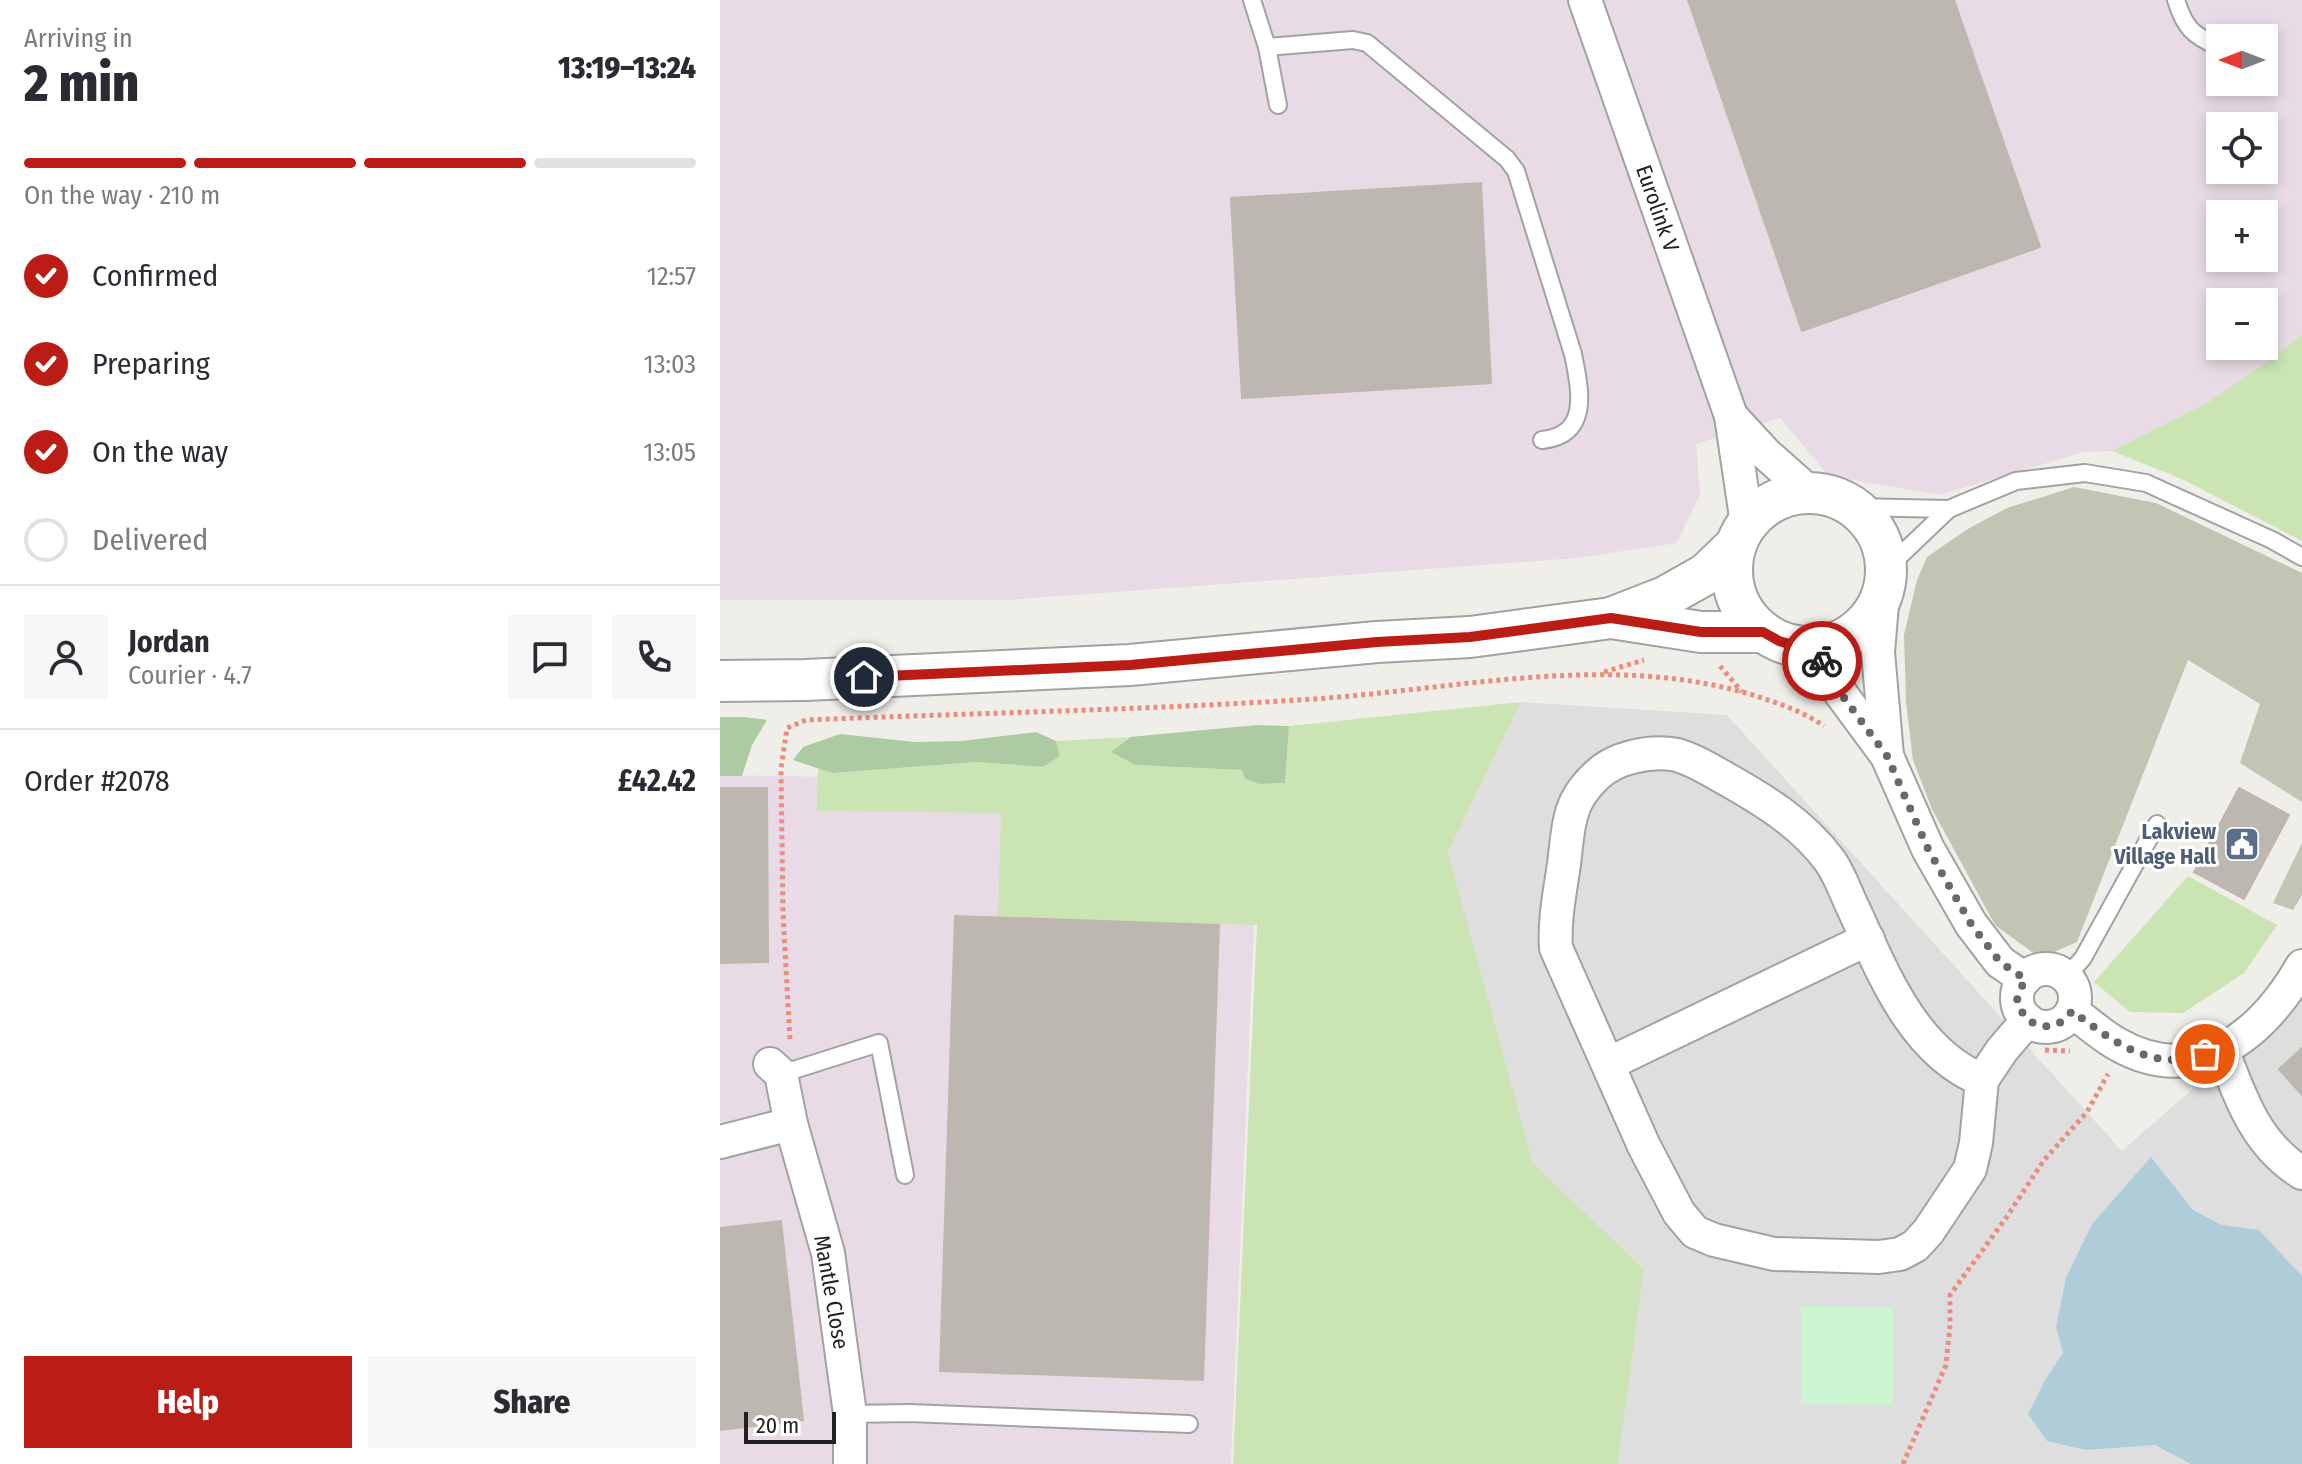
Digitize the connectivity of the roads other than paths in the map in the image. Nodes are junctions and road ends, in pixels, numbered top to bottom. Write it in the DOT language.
graph roads {
  1 [pos="1252,0"];
  2 [pos="1585,0"];
  3 [pos="2176,0"];
  4 [pos="2206,41"];
  5 [pos="1267,47"];
  6 [pos="1278,105"];
  7 [pos="1731,416"];
  8 [pos="1542,440"];
  9 [pos="1809,492"];
  10 [pos="1854,507"];
  11 [pos="1949,509"];
  12 [pos="1742,534"];
  13 [pos="2302,557"];
  14 [pos="1885,580"];
  15 [pos="1611,618"];
  16 [pos="1763,632"];
  17 [pos="1814,647"];
  18 [pos="720,681"];
  19 [pos="1887,756"];
  20 [pos="2157,824"];
  21 [pos="1868,939"];
  22 [pos="2302,966"];
  23 [pos="2066,977"];
  24 [pos="2025,979"];
  25 [pos="2072,1011"];
  26 [pos="2028,1020"];
  27 [pos="2222,1049"];
  28 [pos="1608,1064"];
  29 [pos="775,1069"];
  30 [pos="1982,1080"];
  31 [pos="791,1124"];
  32 [pos="720,1142"];
  33 [pos="2302,1173"];
  34 [pos="905,1175"];
  35 [pos="850,1414"];
  36 [pos="1189,1424"];
  37 [pos="850,1464"];
  1 -- 5 [label="lane"];
  2 -- 7 [label="street, Eurolink V"];
  3 -- 4 [label="lane"];
  5 -- 6 [label="lane"];
  5 -- 8 [label="lane"];
  7 -- 9 [label="street, Eurolink V"];
  7 -- 12 [label="street, Eurolink V"];
  9 -- 10 [label="street"];
  9 -- 12 [label="street"];
  10 -- 11 [label="lane"];
  10 -- 14 [label="street"];
  11 -- 13 [label="lane"];
  11 -- 14 [label="lane"];
  12 -- 15 [label="street"];
  12 -- 16 [label="street"];
  14 -- 17 [label="street"];
  14 -- 19 [label="street"];
  15 -- 16 [label="street"];
  15 -- 18 [label="street"];
  16 -- 17 [label="street"];
  17 -- 19 [label="street"];
  19 -- 24 [label="street"];
  20 -- 23 [label="lane"];
  21 -- 28 [label="street"];
  21 -- 28 [label="street"];
  21 -- 30 [label="street"];
  22 -- 27 [label="street"];
  23 -- 24 [label="street"];
  23 -- 25 [label="street"];
  24 -- 26 [label="street"];
  25 -- 26 [label="street"];
  25 -- 27 [label="street"];
  26 -- 30 [label="street"];
  27 -- 33 [label="street"];
  28 -- 30 [label="street"];
  29 -- 31 [label="street, Mantle Close"];
  29 -- 34 [label="lane"];
  31 -- 32 [label="street"];
  31 -- 35 [label="street, Mantle Close"];
  35 -- 36 [label="lane"];
  35 -- 37 [label="street, Mantle Close"];
}
